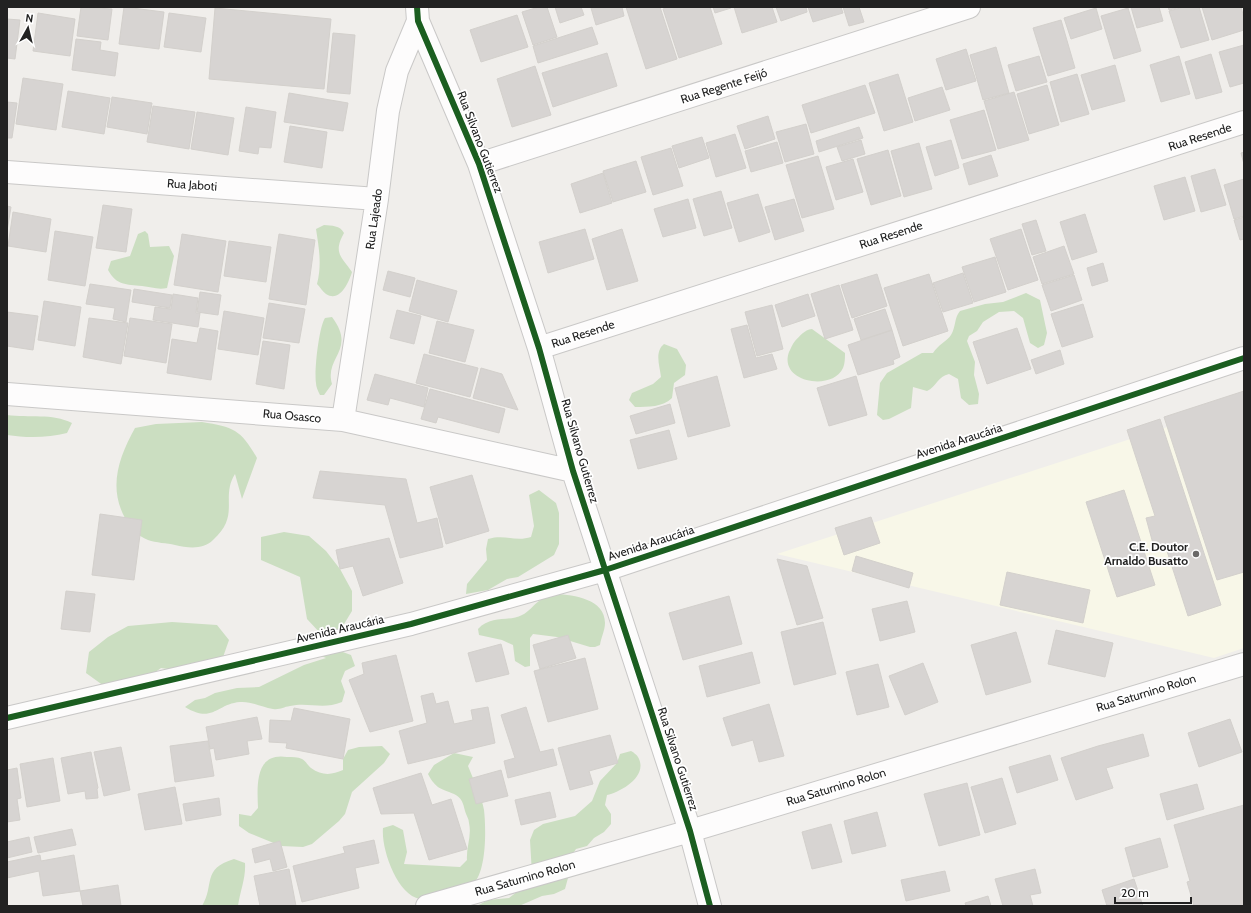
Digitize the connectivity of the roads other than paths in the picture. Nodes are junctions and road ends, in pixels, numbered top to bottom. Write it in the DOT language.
graph roads {
  1 [pos="969,7"];
  2 [pos="418,14"];
  3 [pos="1244,122"];
  4 [pos="479,164"];
  5 [pos="7,172"];
  6 [pos="377,199"];
  7 [pos="539,348"];
  8 [pos="1244,358"];
  9 [pos="7,394"];
  10 [pos="343,420"];
  11 [pos="573,471"];
  12 [pos="605,570"];
  13 [pos="1244,664"];
  14 [pos="7,718"];
  15 [pos="690,831"];
  16 [pos="427,906"];
  17 [pos="710,906"];
  1 -- 4 [label="street, Rua Regente Feijó"];
  2 -- 4 [label="street, Rua Silvano Gutierrez"];
  2 -- 6 [label="street, Rua Lajeado"];
  3 -- 7 [label="street, Rua Resende"];
  4 -- 7 [label="street, Rua Silvano Gutierrez"];
  5 -- 6 [label="street, Rua Jaboti"];
  6 -- 10 [label="street, Rua Lajeado"];
  7 -- 11 [label="street, Rua Silvano Gutierrez"];
  8 -- 12 [label="street, Avenida Araucária"];
  9 -- 10 [label="street, Rua Osasco"];
  10 -- 11 [label="street, Rua Osasco"];
  11 -- 12 [label="street, Rua Silvano Gutierrez"];
  12 -- 14 [label="street, Avenida Araucária"];
  12 -- 15 [label="street, Rua Silvano Gutierrez"];
  13 -- 15 [label="street, Rua Saturnino Rolon"];
  15 -- 16 [label="street, Rua Saturnino Rolon"];
  15 -- 17 [label="street, Rua Silvano Gutierrez"];
}
